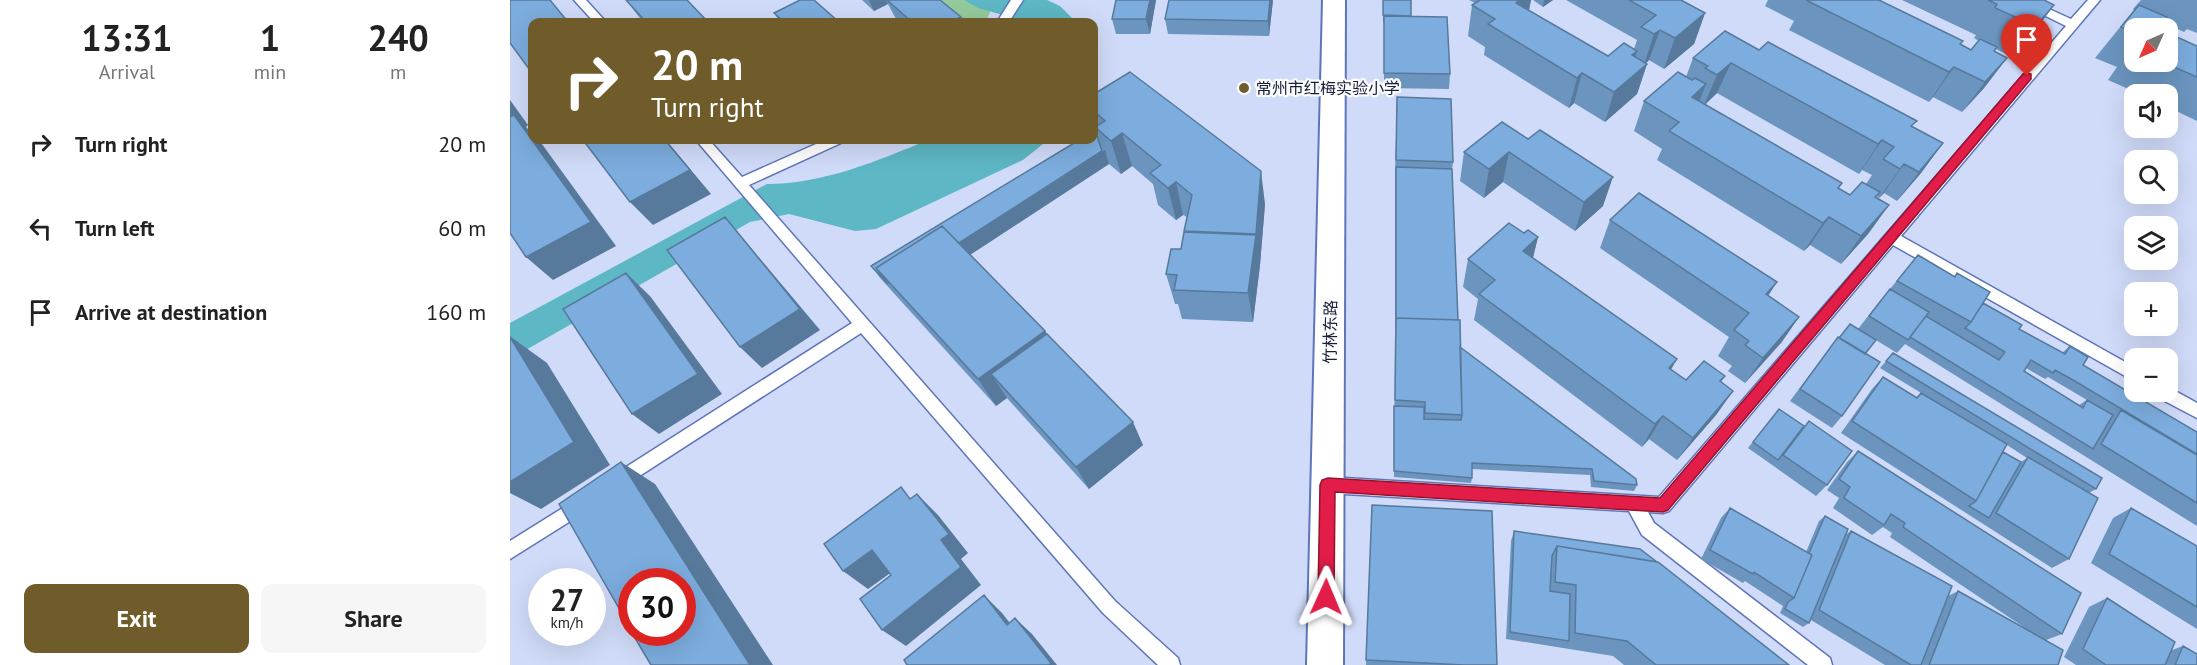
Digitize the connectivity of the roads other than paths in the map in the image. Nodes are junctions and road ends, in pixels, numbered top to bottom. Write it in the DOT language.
graph roads {
  1 [pos="580,0"];
  2 [pos="1017,0"];
  3 [pos="1335,0"];
  4 [pos="2019,0"];
  5 [pos="2094,0"];
  6 [pos="596,18"];
  7 [pos="1006,18"];
  8 [pos="2072,24"];
  9 [pos="706,144"];
  10 [pos="827,144"];
  11 [pos="740,183"];
  12 [pos="1891,237"];
  13 [pos="862,324"];
  14 [pos="2124,369"];
  15 [pos="2178,400"];
  16 [pos="2197,411"];
  17 [pos="1328,485"];
  18 [pos="1634,504"];
  19 [pos="510,551"];
  20 [pos="1171,665"];
  21 [pos="1325,665"];
  22 [pos="1822,665"];
  1 -- 6 [label="lane"];
  2 -- 7 [label="lane"];
  3 -- 17 [label="street, 竹林东路"];
  4 -- 8 [label="lane"];
  5 -- 8 [label="lane"];
  8 -- 12 [label="lane"];
  9 -- 11 [label="lane"];
  10 -- 11 [label="lane"];
  11 -- 13 [label="lane"];
  12 -- 14 [label="lane"];
  12 -- 18 [label="lane"];
  13 -- 19 [label="lane"];
  13 -- 20 [label="lane"];
  15 -- 16 [label="lane"];
  17 -- 18 [label="lane"];
  17 -- 21 [label="street, 竹林东路"];
  18 -- 22 [label="lane"];
}
